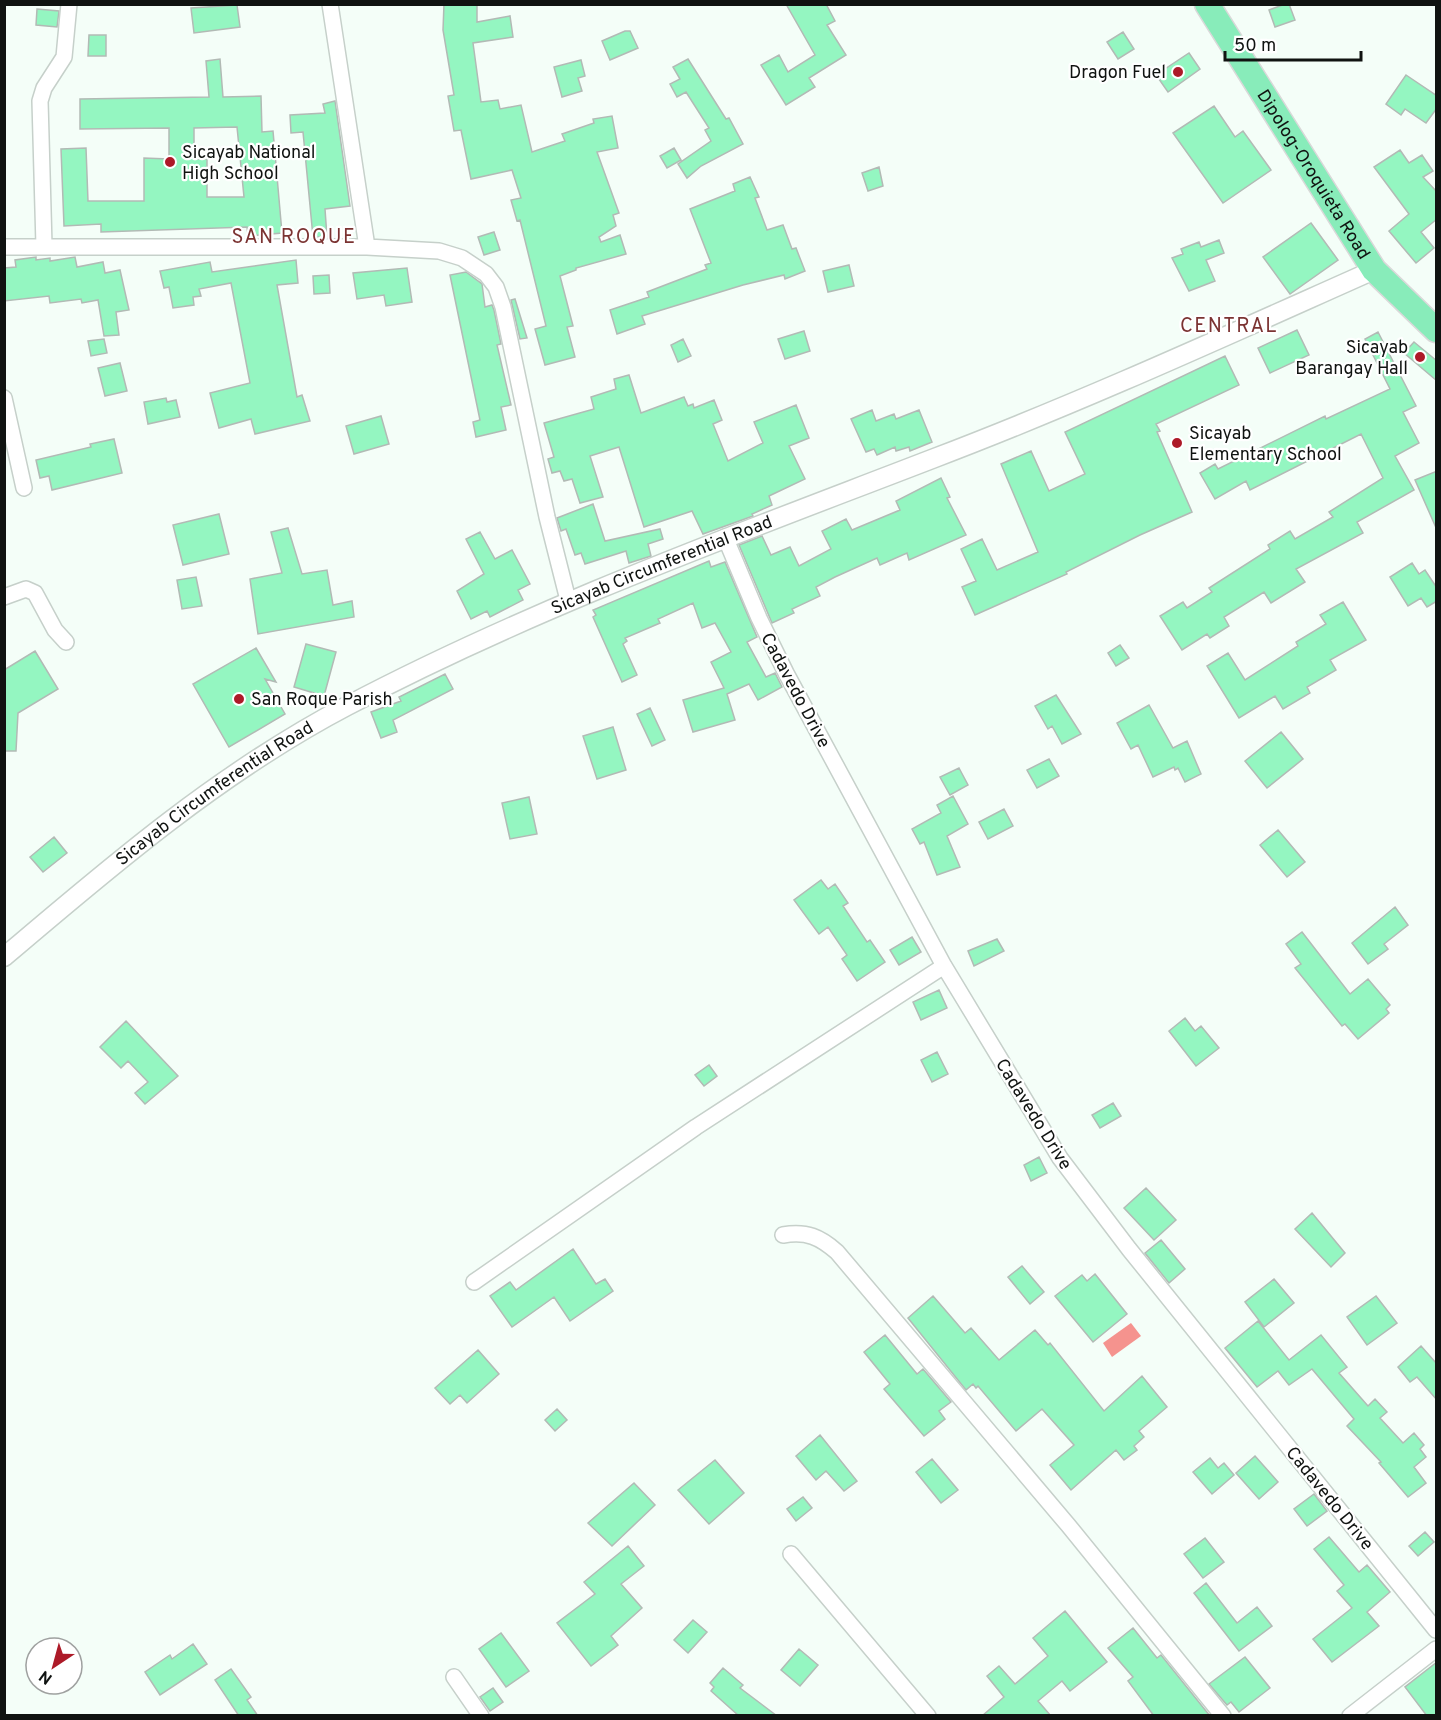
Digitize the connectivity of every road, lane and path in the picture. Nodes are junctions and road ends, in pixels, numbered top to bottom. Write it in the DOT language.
graph roads {
  1 [pos="69,4"];
  2 [pos="330,4"];
  3 [pos="1207,4"];
  4 [pos="44,246"];
  5 [pos="4,247"];
  6 [pos="367,247"];
  7 [pos="1374,270"];
  8 [pos="1437,330"];
  9 [pos="4,398"];
  10 [pos="24,488"];
  11 [pos="725,537"];
  12 [pos="4,597"];
  13 [pos="568,600"];
  14 [pos="66,642"];
  15 [pos="4,957"];
  16 [pos="944,966"];
  17 [pos="783,1235"];
  18 [pos="474,1281"];
  19 [pos="792,1554"];
  20 [pos="1437,1630"];
  21 [pos="1437,1649"];
  22 [pos="454,1677"];
  23 [pos="481,1716"];
  24 [pos="928,1716"];
  25 [pos="1222,1716"];
  26 [pos="1350,1716"];
  1 -- 4 [label="street"];
  2 -- 6 [label="street"];
  3 -- 7 [label="highway, Dipolog-Oroquieta Road"];
  4 -- 5 [label="street"];
  4 -- 6 [label="street"];
  6 -- 13 [label="street"];
  7 -- 8 [label="highway, Dipolog-Oroquieta Road"];
  7 -- 11 [label="street, Sicayab Circumferential Road"];
  9 -- 10 [label="street"];
  11 -- 13 [label="street, Sicayab Circumferential Road"];
  11 -- 16 [label="street, Cadavedo Drive"];
  12 -- 14 [label="street"];
  13 -- 15 [label="street, Sicayab Circumferential Road"];
  16 -- 18 [label="street"];
  16 -- 20 [label="street, Cadavedo Drive"];
  17 -- 25 [label="street"];
  19 -- 24 [label="street"];
  21 -- 26 [label="street"];
  22 -- 23 [label="street"];
}
